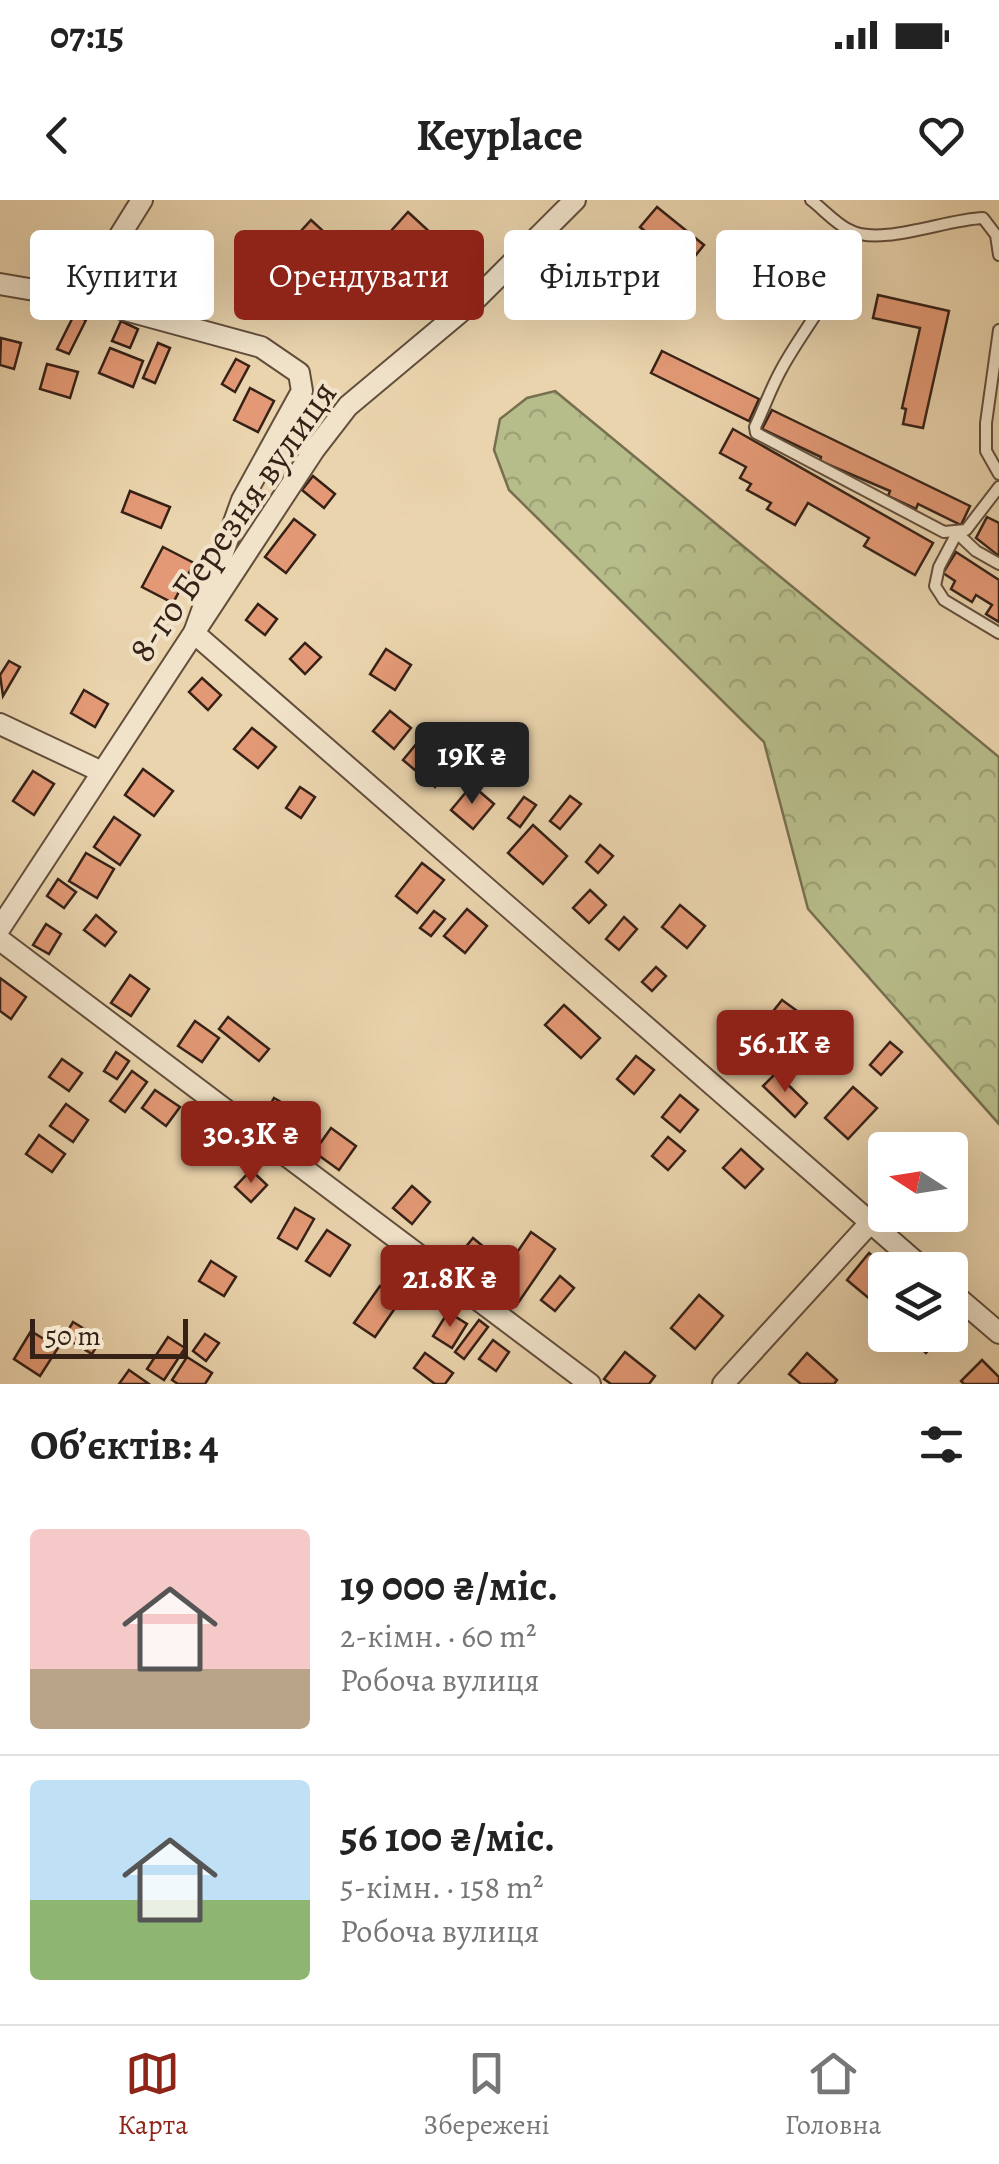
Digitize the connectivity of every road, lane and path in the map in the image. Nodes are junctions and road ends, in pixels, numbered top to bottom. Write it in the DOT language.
graph roads {
  1 [pos="142,200"];
  2 [pos="575,200"];
  3 [pos="810,200"];
  4 [pos="123,230"];
  5 [pos="848,230"];
  6 [pos="862,234"];
  7 [pos="999,255"];
  8 [pos="0,284"];
  9 [pos="30,289"];
  10 [pos="162,320"];
  11 [pos="811,320"];
  12 [pos="999,330"];
  13 [pos="999,474"];
  14 [pos="999,486"];
  15 [pos="957,533"];
  16 [pos="999,564"];
  17 [pos="194,633"];
  18 [pos="999,633"];
  19 [pos="0,724"];
  20 [pos="102,772"];
  21 [pos="0,928"];
  22 [pos="0,940"];
  23 [pos="868,1221"];
  24 [pos="868,1225"];
  25 [pos="881,1232"];
  26 [pos="904,1252"];
  27 [pos="968,1306"];
  28 [pos="999,1333"];
  29 [pos="590,1384"];
  30 [pos="723,1384"];
  1 -- 4 [label="street"];
  2 -- 17 [label="street, 8-го Березня вулиця"];
  3 -- 5 [label="lane"];
  6 -- 7 [label="lane"];
  8 -- 9 [label="street"];
  10 -- 17 [label="street"];
  11 -- 15 [label="lane"];
  12 -- 13 [label="lane"];
  14 -- 15 [label="lane"];
  15 -- 16 [label="lane"];
  15 -- 18 [label="lane"];
  17 -- 20 [label="street, 8-го Березня вулиця"];
  17 -- 23 [label="street"];
  19 -- 20 [label="street"];
  20 -- 21 [label="street, 8-го Березня вулиця"];
  22 -- 29 [label="street"];
  24 -- 30 [label="street"];
  25 -- 26 [label="street"];
  27 -- 28 [label="street"];
}
